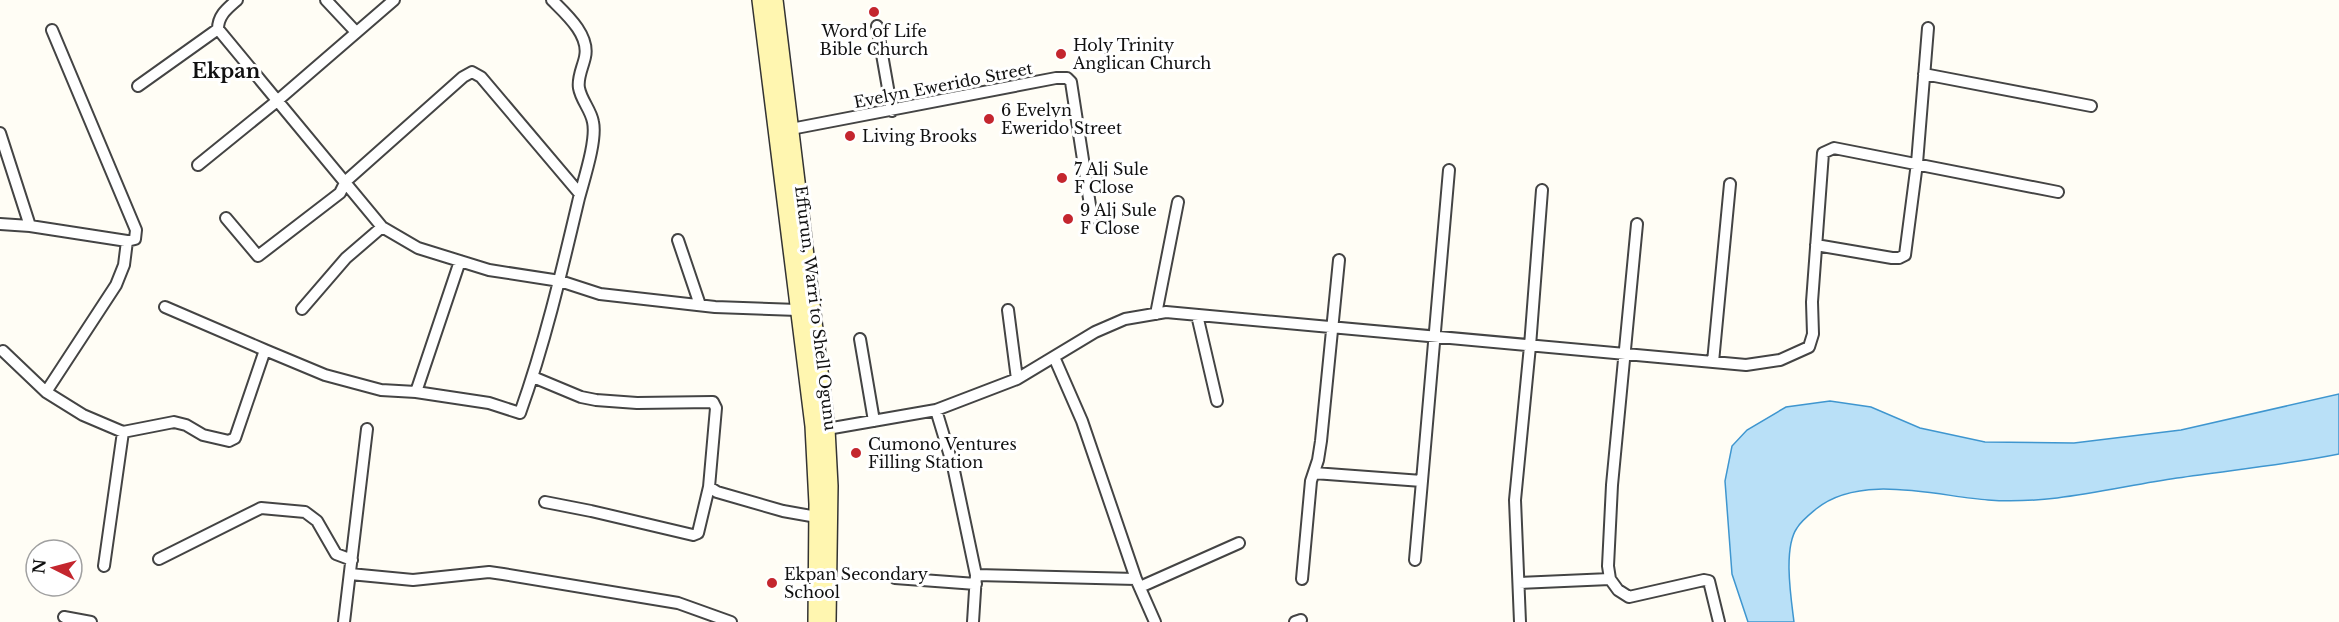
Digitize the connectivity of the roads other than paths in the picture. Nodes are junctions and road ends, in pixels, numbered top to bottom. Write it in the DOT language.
graph roads {
  1 [pos="237,0"];
  2 [pos="326,0"];
  3 [pos="394,0"];
  4 [pos="552,0"];
  5 [pos="760,0"];
  6 [pos="775,0"];
  7 [pos="877,26"];
  8 [pos="1928,28"];
  9 [pos="218,29"];
  10 [pos="51,30"];
  11 [pos="356,32"];
  12 [pos="1924,74"];
  13 [pos="138,86"];
  14 [pos="778,88"];
  15 [pos="277,101"];
  16 [pos="2091,106"];
  17 [pos="892,111"];
  18 [pos="791,129"];
  19 [pos="0,134"];
  20 [pos="1917,163"];
  21 [pos="198,165"];
  22 [pos="1449,170"];
  23 [pos="346,181"];
  24 [pos="1730,184"];
  25 [pos="1542,190"];
  26 [pos="2058,192"];
  27 [pos="580,194"];
  28 [pos="1178,202"];
  29 [pos="226,218"];
  30 [pos="1092,218"];
  31 [pos="0,224"];
  32 [pos="1637,224"];
  33 [pos="30,226"];
  34 [pos="382,227"];
  35 [pos="678,240"];
  36 [pos="127,242"];
  37 [pos="1816,245"];
  38 [pos="1338,260"];
  39 [pos="460,261"];
  40 [pos="560,281"];
  41 [pos="700,305"];
  42 [pos="165,308"];
  43 [pos="302,309"];
  44 [pos="798,310"];
  45 [pos="1008,310"];
  46 [pos="1156,314"];
  47 [pos="1197,315"];
  48 [pos="1331,327"];
  49 [pos="1436,337"];
  50 [pos="860,339"];
  51 [pos="1530,346"];
  52 [pos="265,350"];
  53 [pos="3,351"];
  54 [pos="1626,355"];
  55 [pos="1054,357"];
  56 [pos="1713,362"];
  57 [pos="532,377"];
  58 [pos="1017,379"];
  59 [pos="46,392"];
  60 [pos="416,392"];
  61 [pos="1217,401"];
  62 [pos="936,410"];
  63 [pos="874,421"];
  64 [pos="367,429"];
  65 [pos="827,429"];
  66 [pos="123,432"];
  67 [pos="1314,473"];
  68 [pos="1422,481"];
  69 [pos="709,487"];
  70 [pos="545,502"];
  71 [pos="817,518"];
  72 [pos="1239,543"];
  73 [pos="159,559"];
  74 [pos="352,560"];
  75 [pos="1415,560"];
  76 [pos="104,566"];
  77 [pos="350,574"];
  78 [pos="895,578"];
  79 [pos="1302,579"];
  80 [pos="1610,579"];
  81 [pos="976,580"];
  82 [pos="1138,583"];
  83 [pos="1519,583"];
  84 [pos="64,617"];
  85 [pos="91,622"];
  86 [pos="344,622"];
  87 [pos="731,622"];
  88 [pos="816,622"];
  89 [pos="828,622"];
  90 [pos="973,622"];
  91 [pos="1155,622"];
  92 [pos="1520,622"];
  93 [pos="1719,622"];
  1 -- 9 [label="street"];
  2 -- 11 [label="street"];
  3 -- 11 [label="street"];
  4 -- 27 [label="street"];
  5 -- 14 [label="main road, Effurun, Warri to Shell Ogunu"];
  6 -- 14 [label="main road, Effurun, Warri to Shell Ogunu"];
  7 -- 17 [label="street"];
  8 -- 12 [label="street"];
  9 -- 13 [label="street"];
  9 -- 15 [label="street"];
  10 -- 36 [label="street"];
  11 -- 15 [label="street"];
  12 -- 16 [label="street"];
  12 -- 20 [label="street"];
  14 -- 18 [label="main road, Effurun, Warri to Shell Ogunu"];
  14 -- 44 [label="main road, Effurun, Warri to Shell Ogunu"];
  15 -- 21 [label="street"];
  15 -- 23 [label="street"];
  17 -- 18 [label="street, Evelyn Ewerido Street"];
  17 -- 30 [label="street, Evelyn Ewerido Street"];
  18 -- 65 [label="main road, Effurun, Warri to Shell Ogunu"];
  19 -- 33 [label="street"];
  20 -- 26 [label="street"];
  20 -- 37 [label="street"];
  20 -- 37 [label="street"];
  22 -- 49 [label="street"];
  23 -- 27 [label="street"];
  23 -- 29 [label="street"];
  23 -- 34 [label="street"];
  24 -- 56 [label="street"];
  25 -- 51 [label="street"];
  27 -- 40 [label="street"];
  28 -- 46 [label="street"];
  31 -- 33 [label="street"];
  32 -- 54 [label="street"];
  33 -- 36 [label="street"];
  34 -- 39 [label="street"];
  34 -- 43 [label="street"];
  35 -- 41 [label="street"];
  36 -- 59 [label="street"];
  37 -- 56 [label="street"];
  38 -- 48 [label="street"];
  39 -- 40 [label="street"];
  39 -- 60 [label="street"];
  40 -- 41 [label="street"];
  40 -- 57 [label="street"];
  41 -- 44 [label="street"];
  42 -- 52 [label="street"];
  44 -- 71 [label="main road, Effurun, Warri to Shell Ogunu"];
  45 -- 58 [label="street"];
  46 -- 47 [label="street"];
  46 -- 55 [label="street"];
  47 -- 48 [label="street"];
  47 -- 61 [label="street"];
  48 -- 49 [label="street"];
  48 -- 67 [label="street"];
  49 -- 51 [label="street"];
  49 -- 68 [label="street"];
  50 -- 63 [label="street"];
  51 -- 54 [label="street"];
  51 -- 83 [label="street"];
  52 -- 60 [label="street"];
  52 -- 66 [label="street"];
  53 -- 59 [label="street"];
  54 -- 56 [label="street"];
  54 -- 80 [label="street"];
  55 -- 58 [label="street"];
  55 -- 82 [label="street"];
  57 -- 60 [label="street"];
  57 -- 69 [label="street"];
  58 -- 62 [label="street"];
  59 -- 66 [label="street"];
  62 -- 63 [label="street"];
  62 -- 81 [label="street"];
  63 -- 65 [label="street"];
  64 -- 74 [label="street"];
  65 -- 89 [label="main road, Effurun, Warri to Shell Ogunu"];
  66 -- 76 [label="street"];
  67 -- 68 [label="street"];
  67 -- 79 [label="street"];
  68 -- 75 [label="street"];
  69 -- 70 [label="street"];
  69 -- 71 [label="street"];
  71 -- 88 [label="main road, Effurun, Warri to Shell Ogunu"];
  72 -- 82 [label="street"];
  73 -- 74 [label="street"];
  74 -- 77 [label="street"];
  77 -- 86 [label="street"];
  77 -- 87 [label="street"];
  78 -- 81 [label="street"];
  80 -- 83 [label="street"];
  80 -- 93 [label="street"];
  81 -- 82 [label="street"];
  81 -- 90 [label="street"];
  82 -- 91 [label="street"];
  83 -- 92 [label="street"];
  84 -- 85 [label="street"];
}
